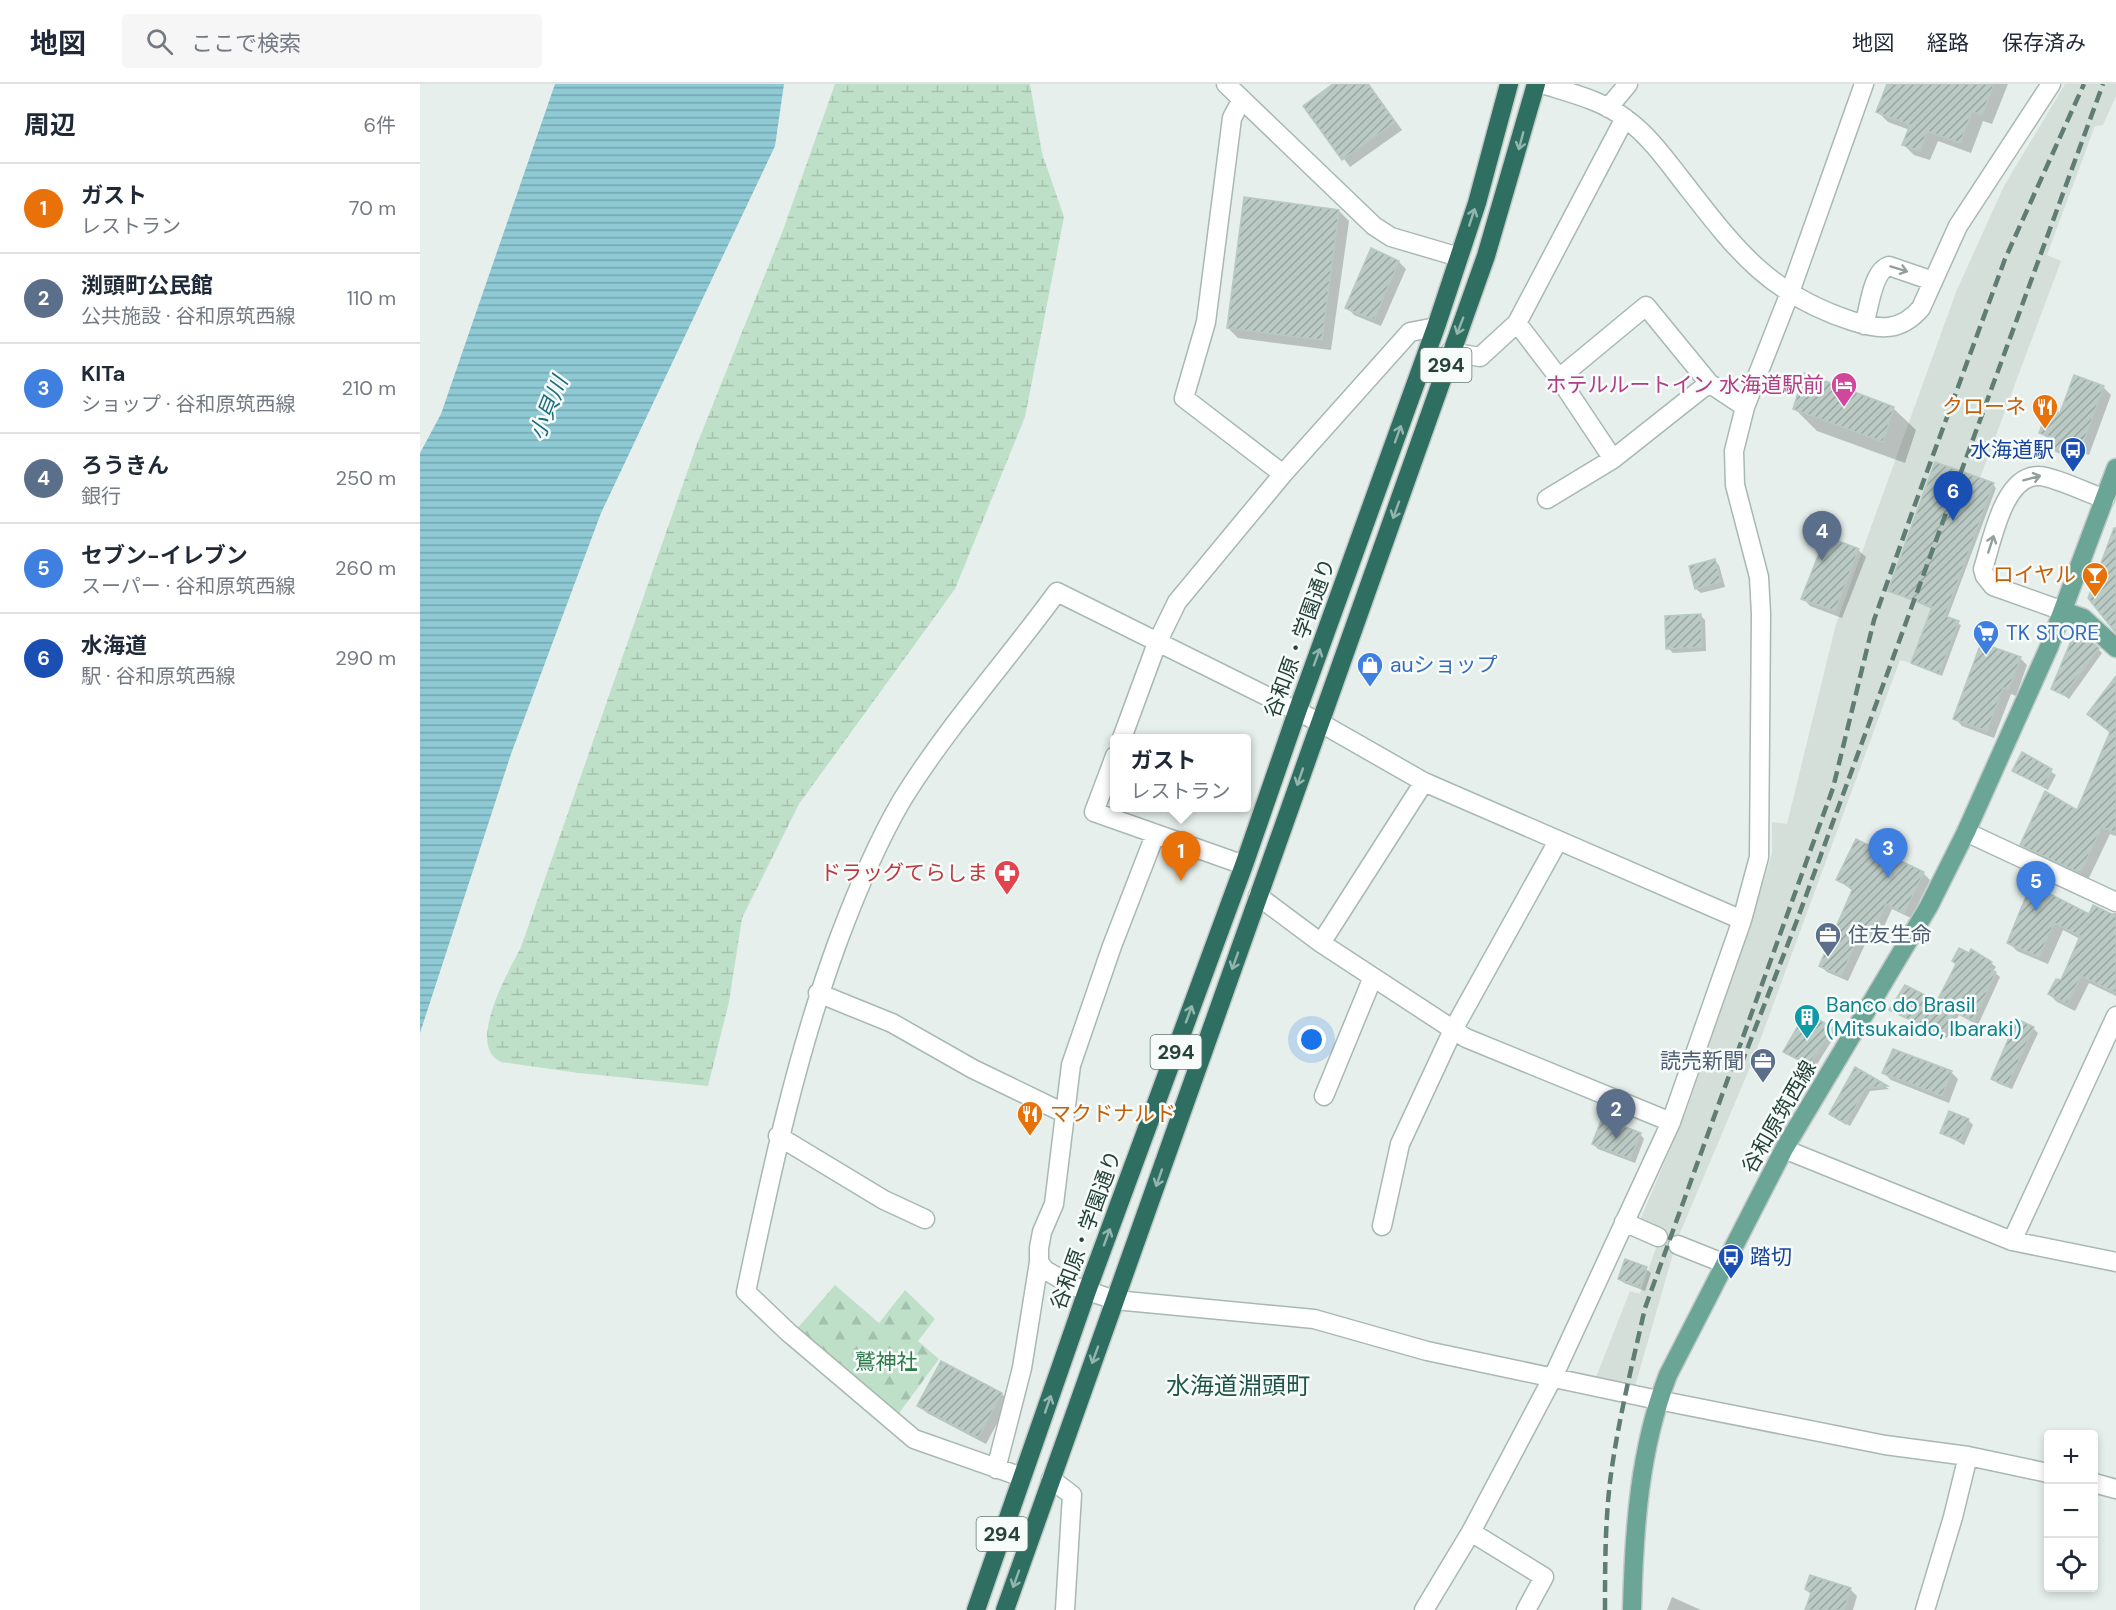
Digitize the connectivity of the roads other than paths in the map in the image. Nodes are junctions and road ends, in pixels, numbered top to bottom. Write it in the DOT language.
graph roads {
  1 [pos="1227,84"];
  2 [pos="1509,84"];
  3 [pos="1536,84"];
  4 [pos="1542,84"];
  5 [pos="1864,84"];
  6 [pos="2051,84"];
  7 [pos="1628,85"];
  8 [pos="1242,99"];
  9 [pos="1608,108"];
  10 [pos="1625,118"];
  11 [pos="1459,257"];
  12 [pos="1933,281"];
  13 [pos="1789,295"];
  14 [pos="1517,323"];
  15 [pos="1864,325"];
  16 [pos="1436,327"];
  17 [pos="1450,352"];
  18 [pos="1558,378"];
  19 [pos="1708,383"];
  20 [pos="1745,407"];
  21 [pos="1613,459"];
  22 [pos="2116,468"];
  23 [pos="1283,474"];
  24 [pos="1547,499"];
  25 [pos="2105,499"];
  26 [pos="2063,612"];
  27 [pos="1157,643"];
  28 [pos="2116,648"];
  29 [pos="1297,712"];
  30 [pos="1319,722"];
  31 [pos="1123,734"];
  32 [pos="1110,769"];
  33 [pos="1424,782"];
  34 [pos="1966,832"];
  35 [pos="1155,835"];
  36 [pos="1558,841"];
  37 [pos="1244,866"];
  38 [pos="1258,896"];
  39 [pos="2116,902"];
  40 [pos="1742,920"];
  41 [pos="1321,943"];
  42 [pos="1372,977"];
  43 [pos="818,993"];
  44 [pos="2116,1016"];
  45 [pos="1454,1030"];
  46 [pos="1324,1096"];
  47 [pos="1064,1113"];
  48 [pos="1671,1122"];
  49 [pos="778,1136"];
  50 [pos="1784,1149"];
  51 [pos="925,1219"];
  52 [pos="1624,1222"];
  53 [pos="1382,1226"];
  54 [pos="1658,1237"];
  55 [pos="2012,1241"];
  56 [pos="1678,1245"];
  57 [pos="1039,1262"];
  58 [pos="2116,1262"];
  59 [pos="1723,1263"];
  60 [pos="1087,1292"];
  61 [pos="1115,1300"];
  62 [pos="1553,1377"];
  63 [pos="1658,1400"];
  64 [pos="1968,1456"];
  65 [pos="996,1469"];
  66 [pos="2044,1472"];
  67 [pos="1022,1477"];
  68 [pos="1051,1479"];
  69 [pos="2098,1485"];
  70 [pos="2116,1489"];
  71 [pos="1471,1532"];
  72 [pos="976,1610"];
  73 [pos="1005,1610"];
  74 [pos="1065,1610"];
  75 [pos="1424,1610"];
  76 [pos="1526,1610"];
  77 [pos="1632,1610"];
  78 [pos="1925,1610"];
  1 -- 8 [label="street"];
  11 -- 2 [label="highway, 谷和原・学園通り / 294, one-way"];
  3 -- 17 [label="highway, 294, one-way"];
  4 -- 9 [label="street"];
  5 -- 13 [label="street"];
  6 -- 12 [label="street"];
  7 -- 9 [label="street"];
  8 -- 11 [label="street"];
  8 -- 23 [label="street"];
  9 -- 10 [label="street"];
  10 -- 13 [label="street"];
  10 -- 14 [label="street"];
  11 -- 16 [label="highway, 谷和原・学園通り / 294"];
  12 -- 15 [label="street"];
  15 -- 12 [label="street, one-way"];
  13 -- 15 [label="street"];
  13 -- 20 [label="street"];
  14 -- 17 [label="street"];
  14 -- 18 [label="street"];
  16 -- 23 [label="street"];
  29 -- 16 [label="highway, 谷和原・学園通り / 294, one-way"];
  17 -- 30 [label="highway, 294, one-way"];
  18 -- 19 [label="street"];
  18 -- 21 [label="street"];
  19 -- 20 [label="street"];
  19 -- 21 [label="street"];
  20 -- 40 [label="street"];
  21 -- 24 [label="street"];
  22 -- 25 [label="main road, 谷和原筑西線"];
  23 -- 27 [label="street"];
  25 -- 26 [label="main road, 谷和原筑西線"];
  26 -- 25 [label="street, one-way"];
  26 -- 28 [label="main road"];
  26 -- 34 [label="main road, 谷和原筑西線"];
  27 -- 29 [label="street"];
  27 -- 31 [label="street"];
  27 -- 43 [label="street"];
  29 -- 30 [label="street"];
  29 -- 37 [label="highway, 谷和原・学園通り / 294"];
  30 -- 33 [label="street"];
  30 -- 38 [label="highway, 294, one-way"];
  32 -- 35 [label="street"];
  33 -- 36 [label="street"];
  33 -- 41 [label="street"];
  34 -- 39 [label="street"];
  34 -- 50 [label="main road, 谷和原筑西線"];
  35 -- 37 [label="street"];
  35 -- 47 [label="street"];
  36 -- 40 [label="street"];
  36 -- 45 [label="street"];
  60 -- 37 [label="highway, 谷和原・学園通り / 294, one-way"];
  38 -- 41 [label="street"];
  38 -- 61 [label="highway, 294, one-way"];
  40 -- 48 [label="street"];
  41 -- 42 [label="street"];
  42 -- 45 [label="street"];
  42 -- 46 [label="street"];
  43 -- 47 [label="street"];
  43 -- 49 [label="street"];
  44 -- 55 [label="street"];
  45 -- 48 [label="street"];
  45 -- 53 [label="street"];
  47 -- 57 [label="street"];
  48 -- 52 [label="street"];
  49 -- 51 [label="street"];
  49 -- 65 [label="street"];
  50 -- 55 [label="street"];
  50 -- 59 [label="main road, 谷和原筑西線"];
  52 -- 54 [label="street"];
  52 -- 62 [label="street"];
  55 -- 58 [label="street"];
  56 -- 59 [label="street"];
  57 -- 60 [label="street"];
  57 -- 65 [label="street"];
  59 -- 63 [label="main road, 谷和原筑西線"];
  60 -- 61 [label="street"];
  67 -- 60 [label="highway, 谷和原・学園通り / 294, one-way"];
  61 -- 62 [label="street"];
  61 -- 68 [label="highway, 294, one-way"];
  62 -- 63 [label="street"];
  62 -- 71 [label="street"];
  63 -- 64 [label="street"];
  63 -- 77 [label="main road, 谷和原筑西線"];
  64 -- 66 [label="street"];
  64 -- 78 [label="street"];
  65 -- 67 [label="street"];
  67 -- 72 [label="highway, 谷和原・学園通り / 294"];
  68 -- 73 [label="highway, 294, one-way"];
  68 -- 74 [label="street"];
  69 -- 70 [label="street"];
  71 -- 75 [label="street"];
  71 -- 76 [label="street"];
}
